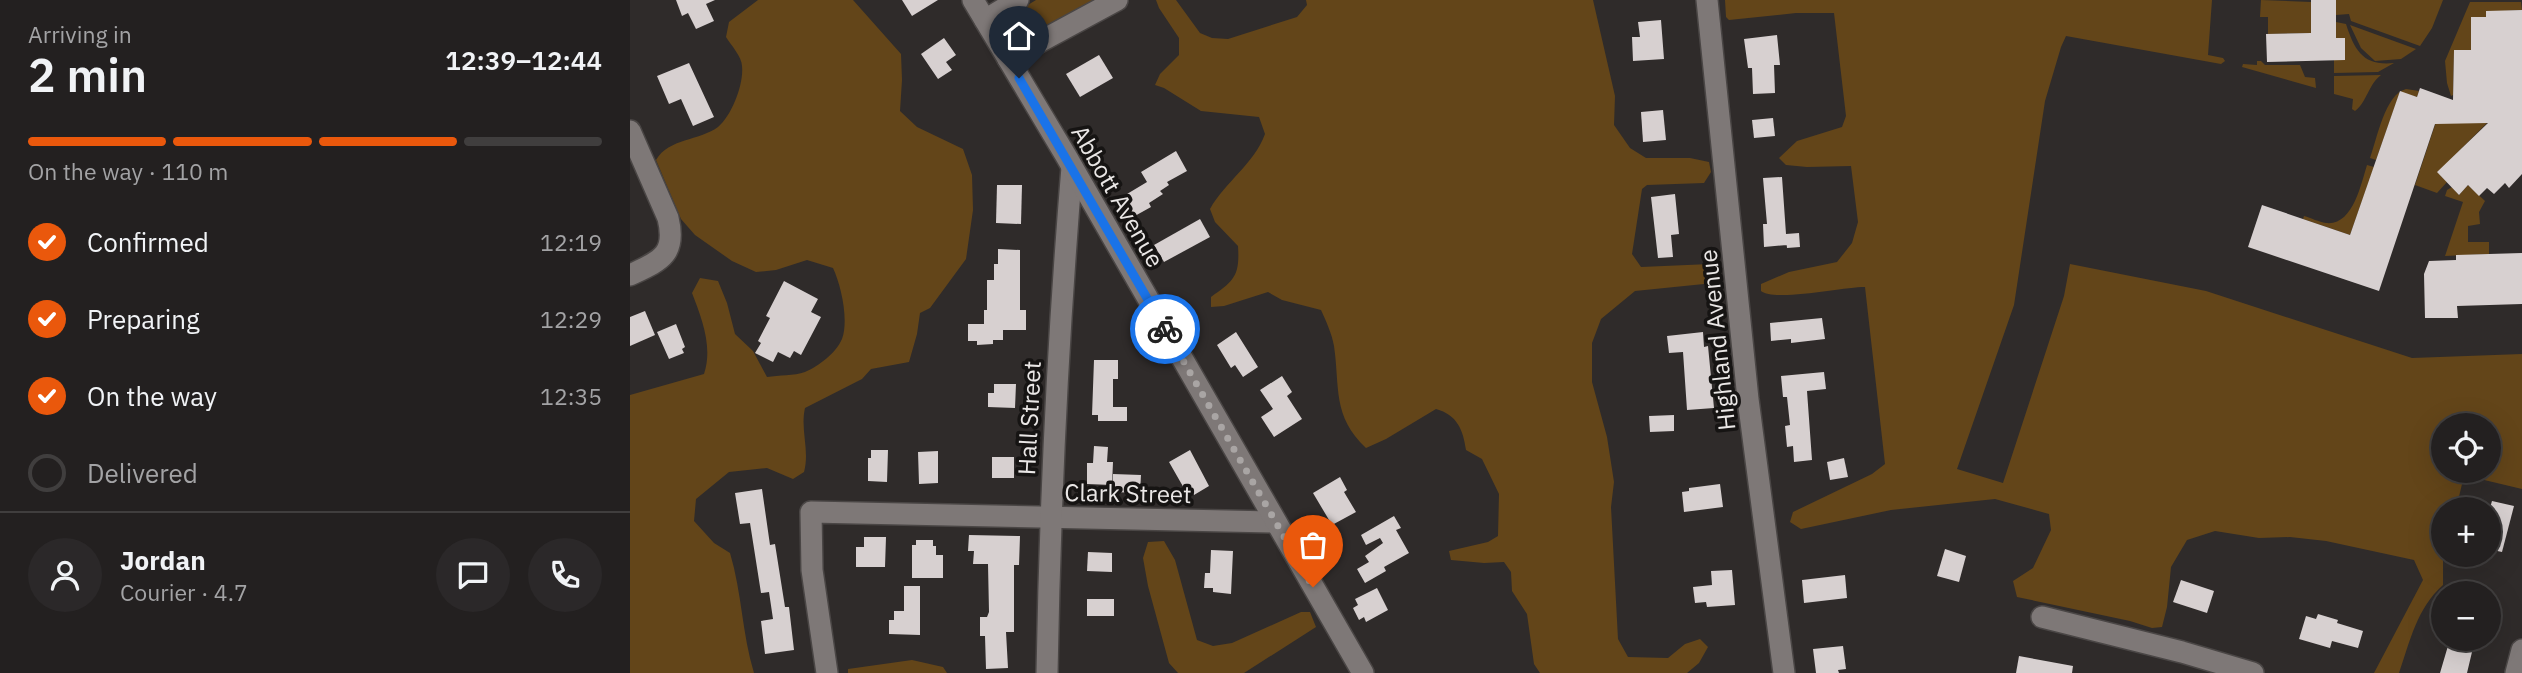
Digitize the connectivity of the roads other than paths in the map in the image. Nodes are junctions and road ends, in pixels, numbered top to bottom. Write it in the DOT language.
graph roads {
  1 [pos="973,0"];
  2 [pos="1018,0"];
  3 [pos="1117,0"];
  4 [pos="1707,0"];
  5 [pos="985,20"];
  6 [pos="1008,59"];
  7 [pos="630,131"];
  8 [pos="1072,167"];
  9 [pos="630,275"];
  10 [pos="1050,518"];
  11 [pos="1275,522"];
  12 [pos="2042,617"];
  13 [pos="2522,650"];
  14 [pos="827,673"];
  15 [pos="1046,673"];
  16 [pos="1363,673"];
  17 [pos="1784,673"];
  18 [pos="2253,673"];
  19 [pos="2516,673"];
  1 -- 5 [label="street, Abbott Avenue"];
  2 -- 5 [label="street"];
  3 -- 6 [label="street"];
  4 -- 17 [label="street, Highland Avenue"];
  5 -- 6 [label="street, Abbott Avenue"];
  6 -- 8 [label="street, Abbott Avenue"];
  7 -- 9 [label="street"];
  8 -- 10 [label="street, Hall Street"];
  8 -- 11 [label="street, Abbott Avenue"];
  10 -- 11 [label="street, Clark Street"];
  10 -- 14 [label="street, Clark Street"];
  10 -- 15 [label="street, Hall Street"];
  11 -- 16 [label="street, Abbott Avenue"];
  12 -- 18 [label="street"];
  13 -- 19 [label="street"];
}
